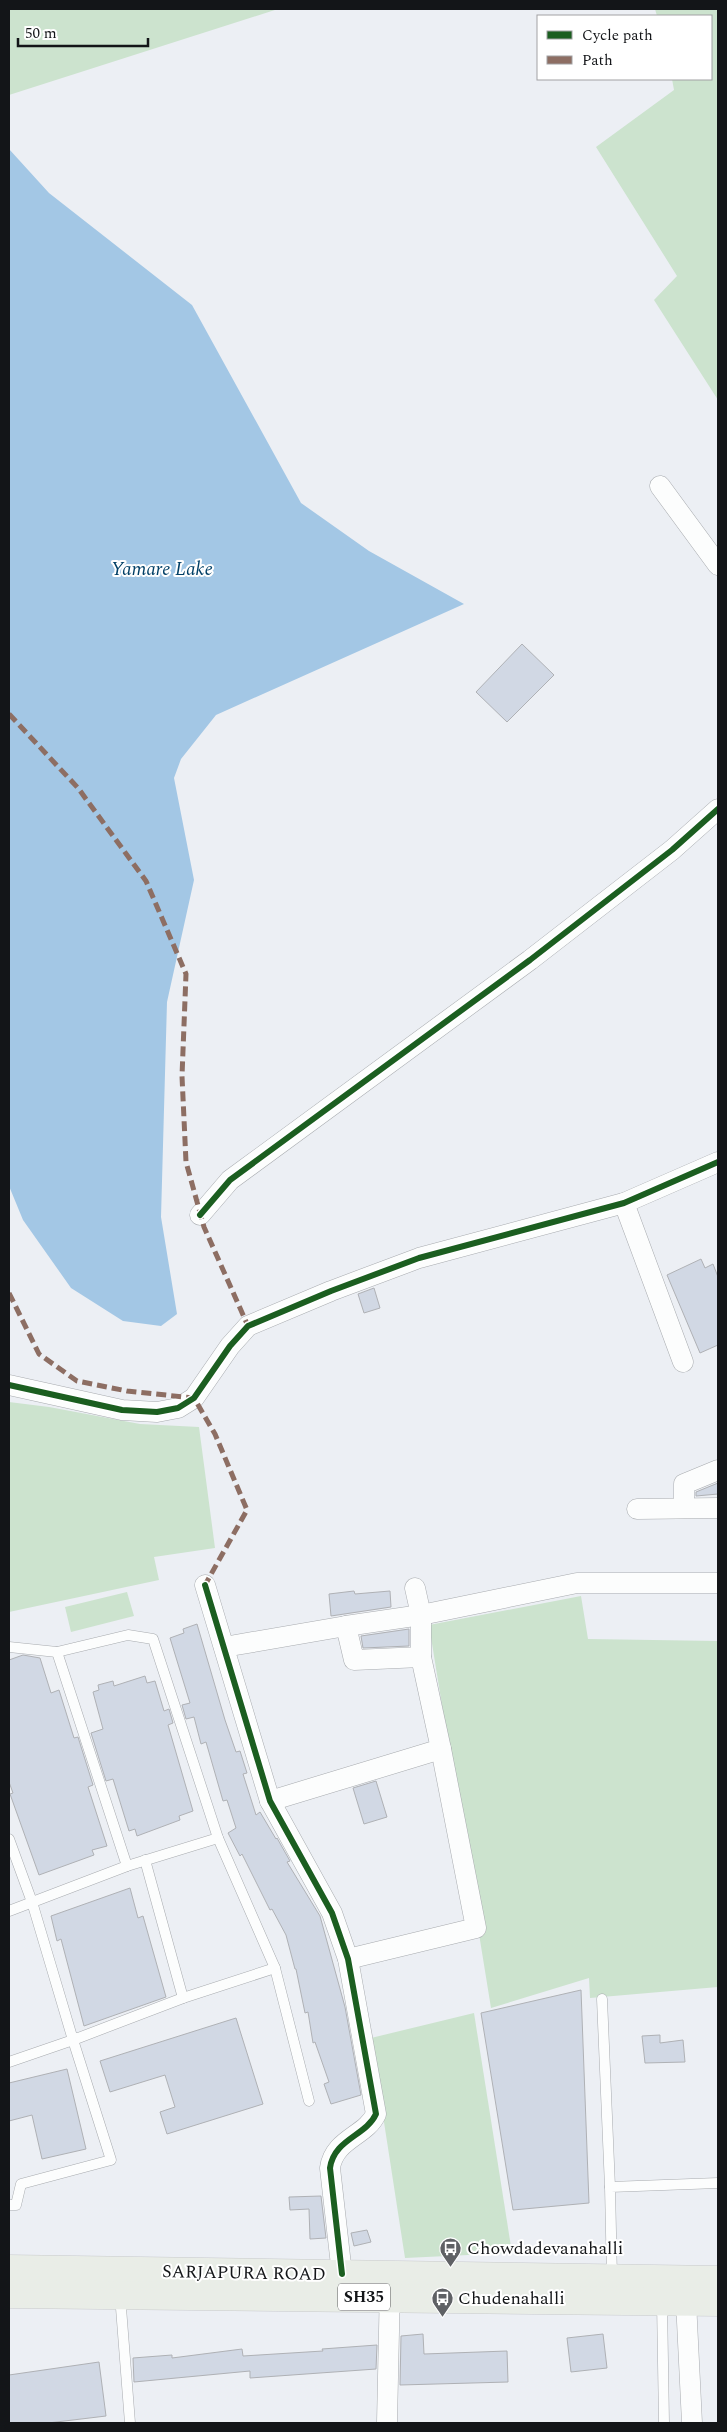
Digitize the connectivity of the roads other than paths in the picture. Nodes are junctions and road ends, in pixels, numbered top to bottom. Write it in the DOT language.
graph roads {
  1 [pos="660,486"];
  2 [pos="718,565"];
  3 [pos="718,809"];
  4 [pos="718,1162"];
  5 [pos="624,1203"];
  6 [pos="200,1215"];
  7 [pos="683,1362"];
  8 [pos="9,1385"];
  9 [pos="718,1470"];
  10 [pos="684,1508"];
  11 [pos="718,1508"];
  12 [pos="637,1509"];
  13 [pos="718,1583"];
  14 [pos="205,1585"];
  15 [pos="415,1588"];
  16 [pos="421,1615"];
  17 [pos="346,1626"];
  18 [pos="9,1648"];
  19 [pos="224,1648"];
  20 [pos="57,1652"];
  21 [pos="421,1657"];
  22 [pos="441,1749"];
  23 [pos="270,1801"];
  24 [pos="218,1838"];
  25 [pos="9,1839"];
  26 [pos="145,1860"];
  27 [pos="127,1866"];
  28 [pos="32,1902"];
  29 [pos="9,1911"];
  30 [pos="348,1959"];
  31 [pos="275,1968"];
  32 [pos="184,1998"];
  33 [pos="602,1999"];
  34 [pos="73,2040"];
  35 [pos="9,2062"];
  36 [pos="309,2101"];
  37 [pos="718,2182"];
  38 [pos="610,2187"];
  39 [pos="9,2205"];
  40 [pos="9,2270"];
  41 [pos="342,2274"];
  42 [pos="612,2278"];
  43 [pos="718,2280"];
  44 [pos="390,2286"];
  45 [pos="9,2294"];
  46 [pos="120,2294"];
  47 [pos="674,2301"];
  48 [pos="718,2302"];
  49 [pos="130,2423"];
  50 [pos="387,2423"];
  51 [pos="664,2423"];
  52 [pos="692,2423"];
  1 -- 2 [label="street"];
  3 -- 6 [label="street"];
  4 -- 5 [label="street"];
  5 -- 7 [label="street"];
  5 -- 8 [label="street"];
  9 -- 10 [label="street"];
  10 -- 11 [label="street"];
  10 -- 12 [label="street"];
  13 -- 16 [label="street"];
  14 -- 19 [label="street"];
  15 -- 16 [label="street"];
  16 -- 17 [label="street"];
  16 -- 21 [label="street"];
  17 -- 19 [label="street"];
  17 -- 21 [label="street"];
  18 -- 20 [label="lane"];
  19 -- 23 [label="street"];
  20 -- 24 [label="lane"];
  20 -- 27 [label="lane"];
  21 -- 22 [label="street"];
  22 -- 23 [label="street"];
  22 -- 30 [label="street"];
  23 -- 30 [label="street"];
  24 -- 26 [label="lane"];
  24 -- 31 [label="lane"];
  25 -- 28 [label="lane"];
  26 -- 27 [label="lane"];
  26 -- 32 [label="lane"];
  27 -- 28 [label="lane"];
  28 -- 29 [label="lane"];
  28 -- 34 [label="lane"];
  30 -- 41 [label="street"];
  31 -- 32 [label="lane"];
  31 -- 36 [label="lane"];
  32 -- 34 [label="lane"];
  33 -- 38 [label="lane"];
  34 -- 35 [label="lane"];
  34 -- 39 [label="lane"];
  37 -- 38 [label="lane"];
  38 -- 42 [label="lane"];
  40 -- 41 [label="main road, SARJAPURA ROAD"];
  41 -- 44 [label="main road, SARJAPURA ROAD"];
  42 -- 43 [label="main road, SARJAPURA ROAD"];
  42 -- 44 [label="main road, SARJAPURA ROAD"];
  44 -- 46 [label="main road, SARJAPURA ROAD / SH35"];
  44 -- 47 [label="main road, SARJAPURA ROAD / SH35"];
  44 -- 50 [label="street"];
  45 -- 46 [label="main road, SARJAPURA ROAD / SH35"];
  46 -- 49 [label="lane"];
  47 -- 48 [label="main road, SARJAPURA ROAD / SH35"];
  47 -- 51 [label="lane"];
  47 -- 52 [label="street"];
}
